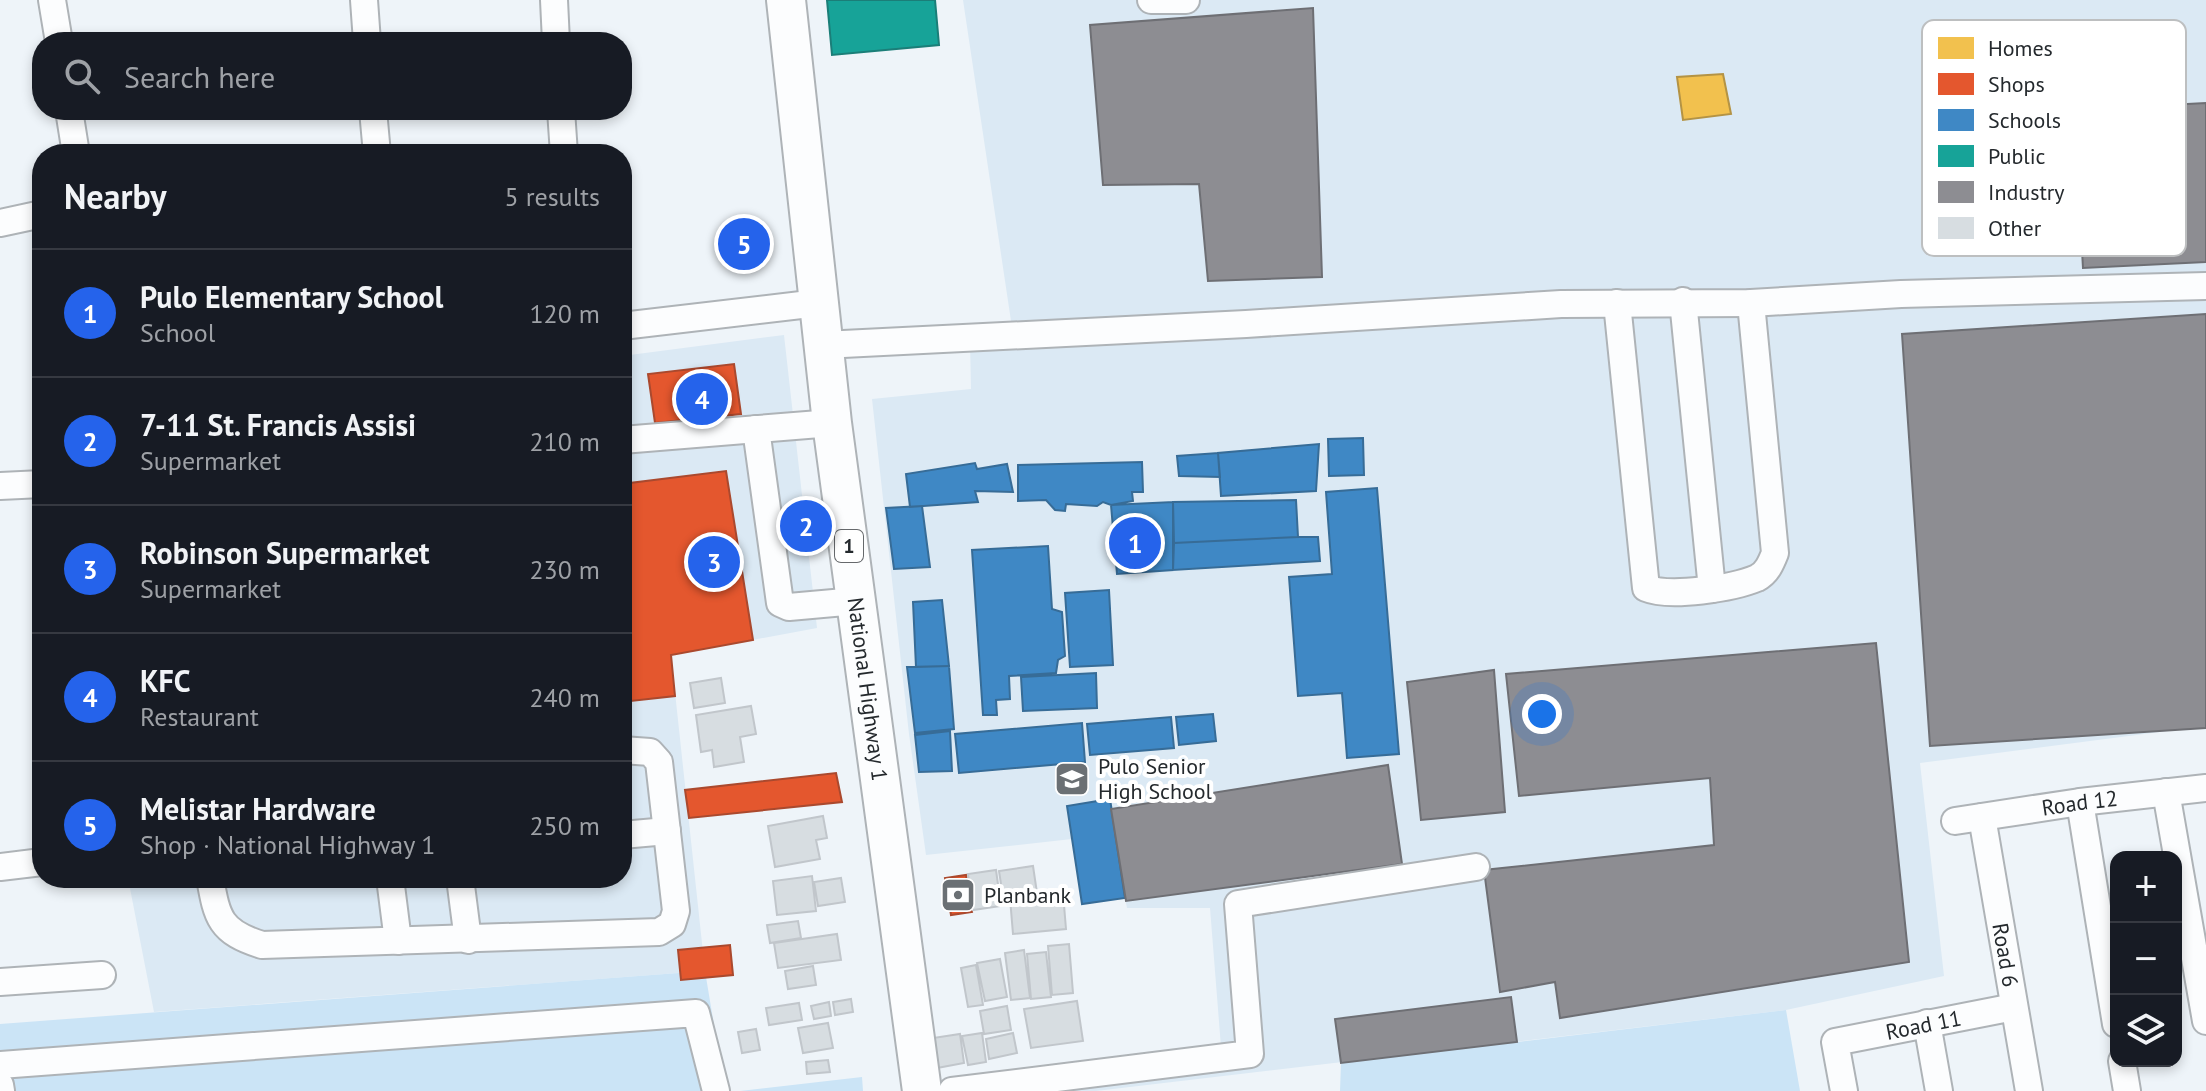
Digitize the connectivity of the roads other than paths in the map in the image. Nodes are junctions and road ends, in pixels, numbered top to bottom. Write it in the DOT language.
graph roads {
  1 [pos="52,0"];
  2 [pos="364,0"];
  3 [pos="554,0"];
  4 [pos="786,0"];
  5 [pos="1151,0"];
  6 [pos="1186,0"];
  7 [pos="57,32"];
  8 [pos="366,32"];
  9 [pos="556,32"];
  10 [pos="71,120"];
  11 [pos="374,120"];
  12 [pos="562,120"];
  13 [pos="74,144"];
  14 [pos="376,144"];
  15 [pos="563,144"];
  16 [pos="32,216"];
  17 [pos="0,223"];
  18 [pos="2206,286"];
  19 [pos="1683,301"];
  20 [pos="818,303"];
  21 [pos="1617,303"];
  22 [pos="1751,303"];
  23 [pos="632,325"];
  24 [pos="823,345"];
  25 [pos="832,423"];
  26 [pos="756,429"];
  27 [pos="632,439"];
  28 [pos="32,484"];
  29 [pos="0,486"];
  30 [pos="1712,589"];
  31 [pos="856,601"];
  32 [pos="632,751"];
  33 [pos="2206,788"];
  34 [pos="2166,792"];
  35 [pos="2080,802"];
  36 [pos="1982,817"];
  37 [pos="1955,821"];
  38 [pos="667,831"];
  39 [pos="632,834"];
  40 [pos="32,863"];
  41 [pos="0,867"];
  42 [pos="1476,867"];
  43 [pos="212,888"];
  44 [pos="391,888"];
  45 [pos="461,888"];
  46 [pos="468,940"];
  47 [pos="398,941"];
  48 [pos="102,975"];
  49 [pos="0,982"];
  50 [pos="2111,995"];
  51 [pos="2014,1007"];
  52 [pos="2206,1021"];
  53 [pos="1927,1023"];
  54 [pos="0,1065"];
  55 [pos="2123,1067"];
  56 [pos="0,1085"];
  57 [pos="1,1091"];
  58 [pos="716,1091"];
  59 [pos="922,1091"];
  60 [pos="952,1091"];
  61 [pos="1844,1091"];
  62 [pos="1939,1091"];
  63 [pos="2029,1091"];
  64 [pos="2127,1091"];
  1 -- 7 [label="street"];
  2 -- 8 [label="street"];
  3 -- 9 [label="street"];
  4 -- 20 [label="highway, National Highway 1 / 1"];
  5 -- 6 [label="street"];
  10 -- 13 [label="street"];
  11 -- 14 [label="street"];
  12 -- 15 [label="street"];
  16 -- 17 [label="street"];
  18 -- 22 [label="street"];
  19 -- 21 [label="street"];
  19 -- 22 [label="street"];
  19 -- 30 [label="street"];
  20 -- 23 [label="street"];
  20 -- 24 [label="highway, National Highway 1 / 1"];
  21 -- 24 [label="street"];
  21 -- 30 [label="street"];
  22 -- 30 [label="street"];
  24 -- 25 [label="highway, National Highway 1 / 1"];
  25 -- 26 [label="street"];
  25 -- 31 [label="highway, National Highway 1 / 1"];
  26 -- 27 [label="street"];
  26 -- 31 [label="street"];
  28 -- 29 [label="street"];
  31 -- 59 [label="highway, National Highway 1 / 1"];
  32 -- 38 [label="street"];
  33 -- 34 [label="street, Road 12"];
  34 -- 35 [label="street, Road 12"];
  34 -- 52 [label="street"];
  35 -- 36 [label="street, Road 12"];
  35 -- 50 [label="street"];
  36 -- 37 [label="street, Road 12"];
  36 -- 51 [label="street, Road 6"];
  38 -- 39 [label="street"];
  38 -- 46 [label="street"];
  40 -- 41 [label="street"];
  42 -- 60 [label="street"];
  43 -- 47 [label="street"];
  44 -- 47 [label="street"];
  45 -- 46 [label="street"];
  46 -- 47 [label="street"];
  48 -- 49 [label="street"];
  51 -- 53 [label="street, Road 11"];
  51 -- 63 [label="street, Road 6"];
  53 -- 61 [label="street, Road 11"];
  53 -- 62 [label="street"];
  54 -- 58 [label="street"];
  55 -- 64 [label="street"];
  56 -- 57 [label="street"];
}
